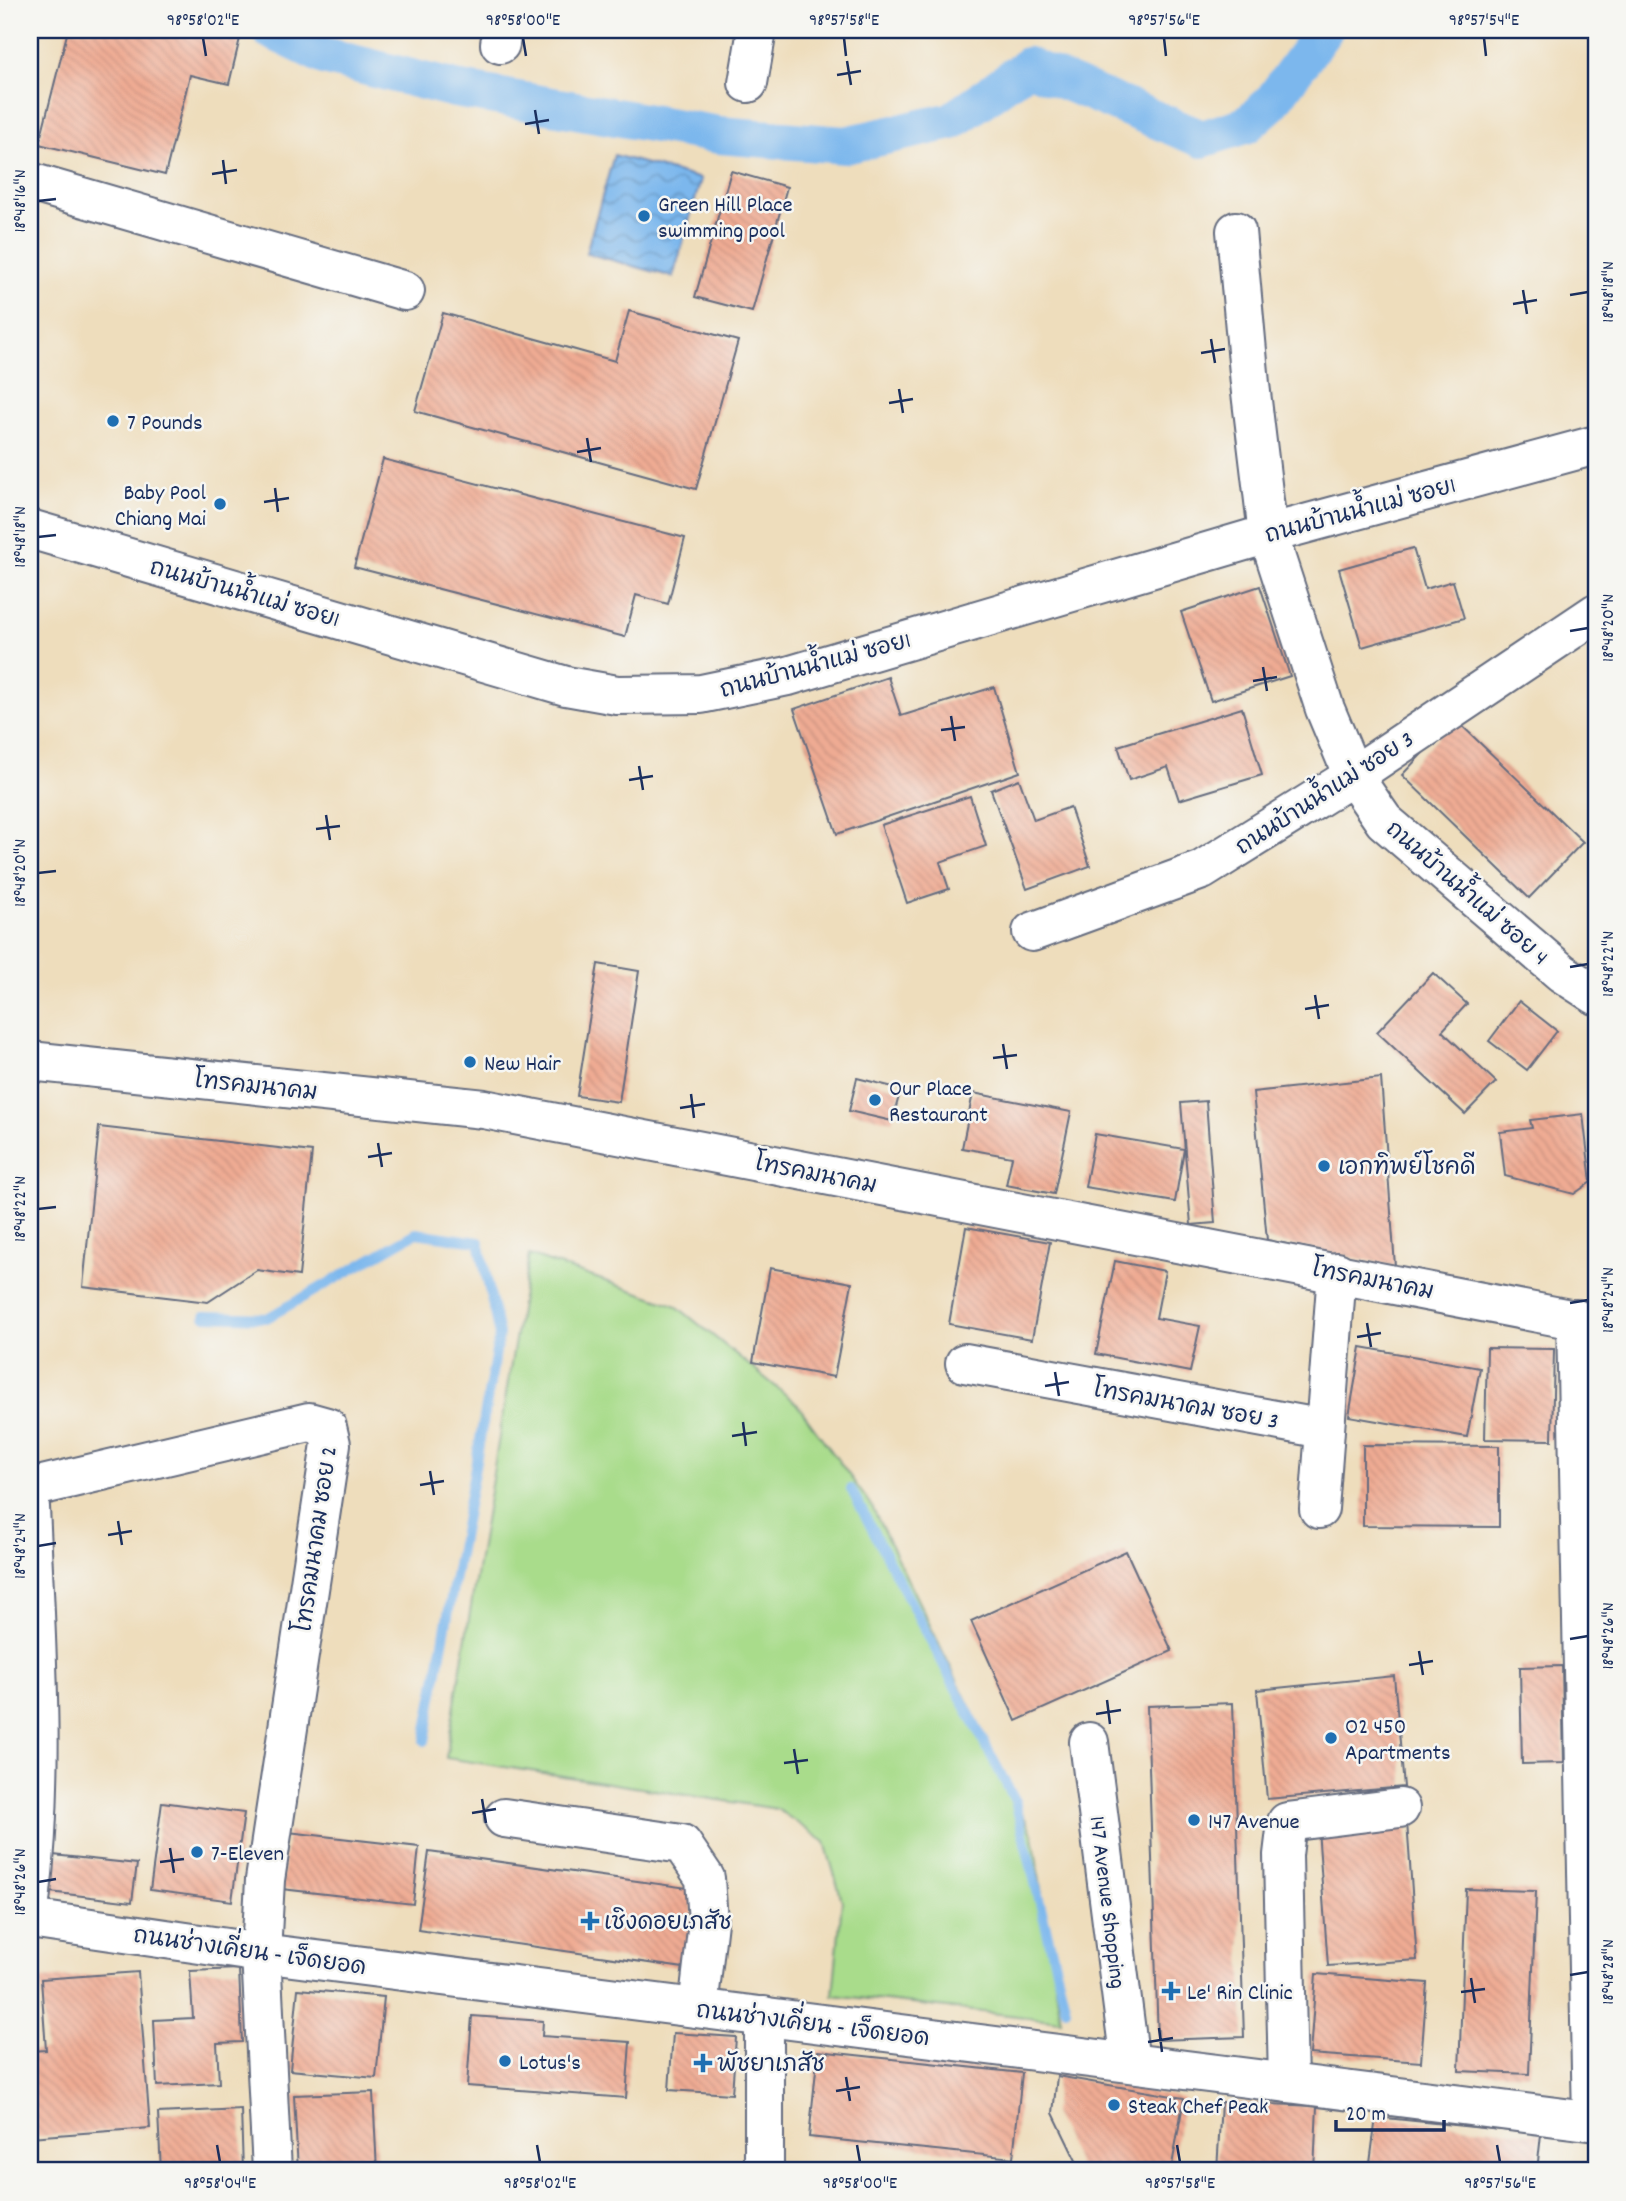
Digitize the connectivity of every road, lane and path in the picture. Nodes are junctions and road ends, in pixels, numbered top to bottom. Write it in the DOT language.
graph roads {
  1 [pos="757,30"];
  2 [pos="748,83"];
  3 [pos="30,182"];
  4 [pos="1237,231"];
  5 [pos="405,291"];
  6 [pos="1596,445"];
  7 [pos="30,528"];
  8 [pos="1268,534"];
  9 [pos="1596,613"];
  10 [pos="1353,776"];
  11 [pos="1032,932"];
  12 [pos="1596,995"];
  13 [pos="30,1060"];
  14 [pos="1337,1272"];
  15 [pos="1586,1322"];
  16 [pos="965,1363"];
  17 [pos="1324,1429"];
  18 [pos="30,1488"];
  19 [pos="30,1507"];
  20 [pos="1319,1509"];
  21 [pos="1088,1742"];
  22 [pos="1400,1808"];
  23 [pos="504,1818"];
  24 [pos="30,1902"];
  25 [pos="30,1919"];
  26 [pos="261,1953"];
  27 [pos="698,2008"];
  28 [pos="764,2016"];
  29 [pos="1130,2063"];
  30 [pos="1288,2083"];
  31 [pos="1594,2121"];
  32 [pos="272,2171"];
  33 [pos="764,2171"];
  1 -- 2 [label="street"];
  3 -- 5 [label="street"];
  4 -- 8 [label="street, ถนนบ้านน้ำแม่ ซอย 4"];
  6 -- 8 [label="street, ถนนบ้านน้ำแม่ ซอย1"];
  7 -- 8 [label="street, ถนนบ้านน้ำแม่ ซอย1"];
  8 -- 10 [label="street, ถนนบ้านน้ำแม่ ซอย 4"];
  9 -- 10 [label="street, ถนนบ้านน้ำแม่ ซอย 3"];
  10 -- 11 [label="street, ถนนบ้านน้ำแม่ ซอย 3"];
  10 -- 12 [label="street, ถนนบ้านน้ำแม่ ซอย 4"];
  13 -- 14 [label="street, โทรคมนาคม"];
  14 -- 15 [label="street, โทรคมนาคม"];
  14 -- 17 [label="street"];
  15 -- 31 [label="street"];
  16 -- 17 [label="street, โทรคมนาคม ซอย 3"];
  17 -- 20 [label="street"];
  18 -- 26 [label="street, โทรคมนาคม ซอย 2"];
  19 -- 24 [label="street"];
  21 -- 29 [label="street, 147 Avenue Shopping"];
  22 -- 30 [label="street"];
  23 -- 27 [label="street"];
  25 -- 26 [label="street, ถนนช่างเคี่ยน - เจ็ดยอด"];
  26 -- 27 [label="street, ถนนช่างเคี่ยน - เจ็ดยอด"];
  26 -- 32 [label="street"];
  27 -- 28 [label="street, ถนนช่างเคี่ยน - เจ็ดยอด"];
  28 -- 29 [label="street, ถนนช่างเคี่ยน - เจ็ดยอด"];
  28 -- 33 [label="street"];
  29 -- 30 [label="street, ถนนช่างเคี่ยน - เจ็ดยอด"];
  30 -- 31 [label="street, ถนนช่างเคี่ยน - เจ็ดยอด"];
}
